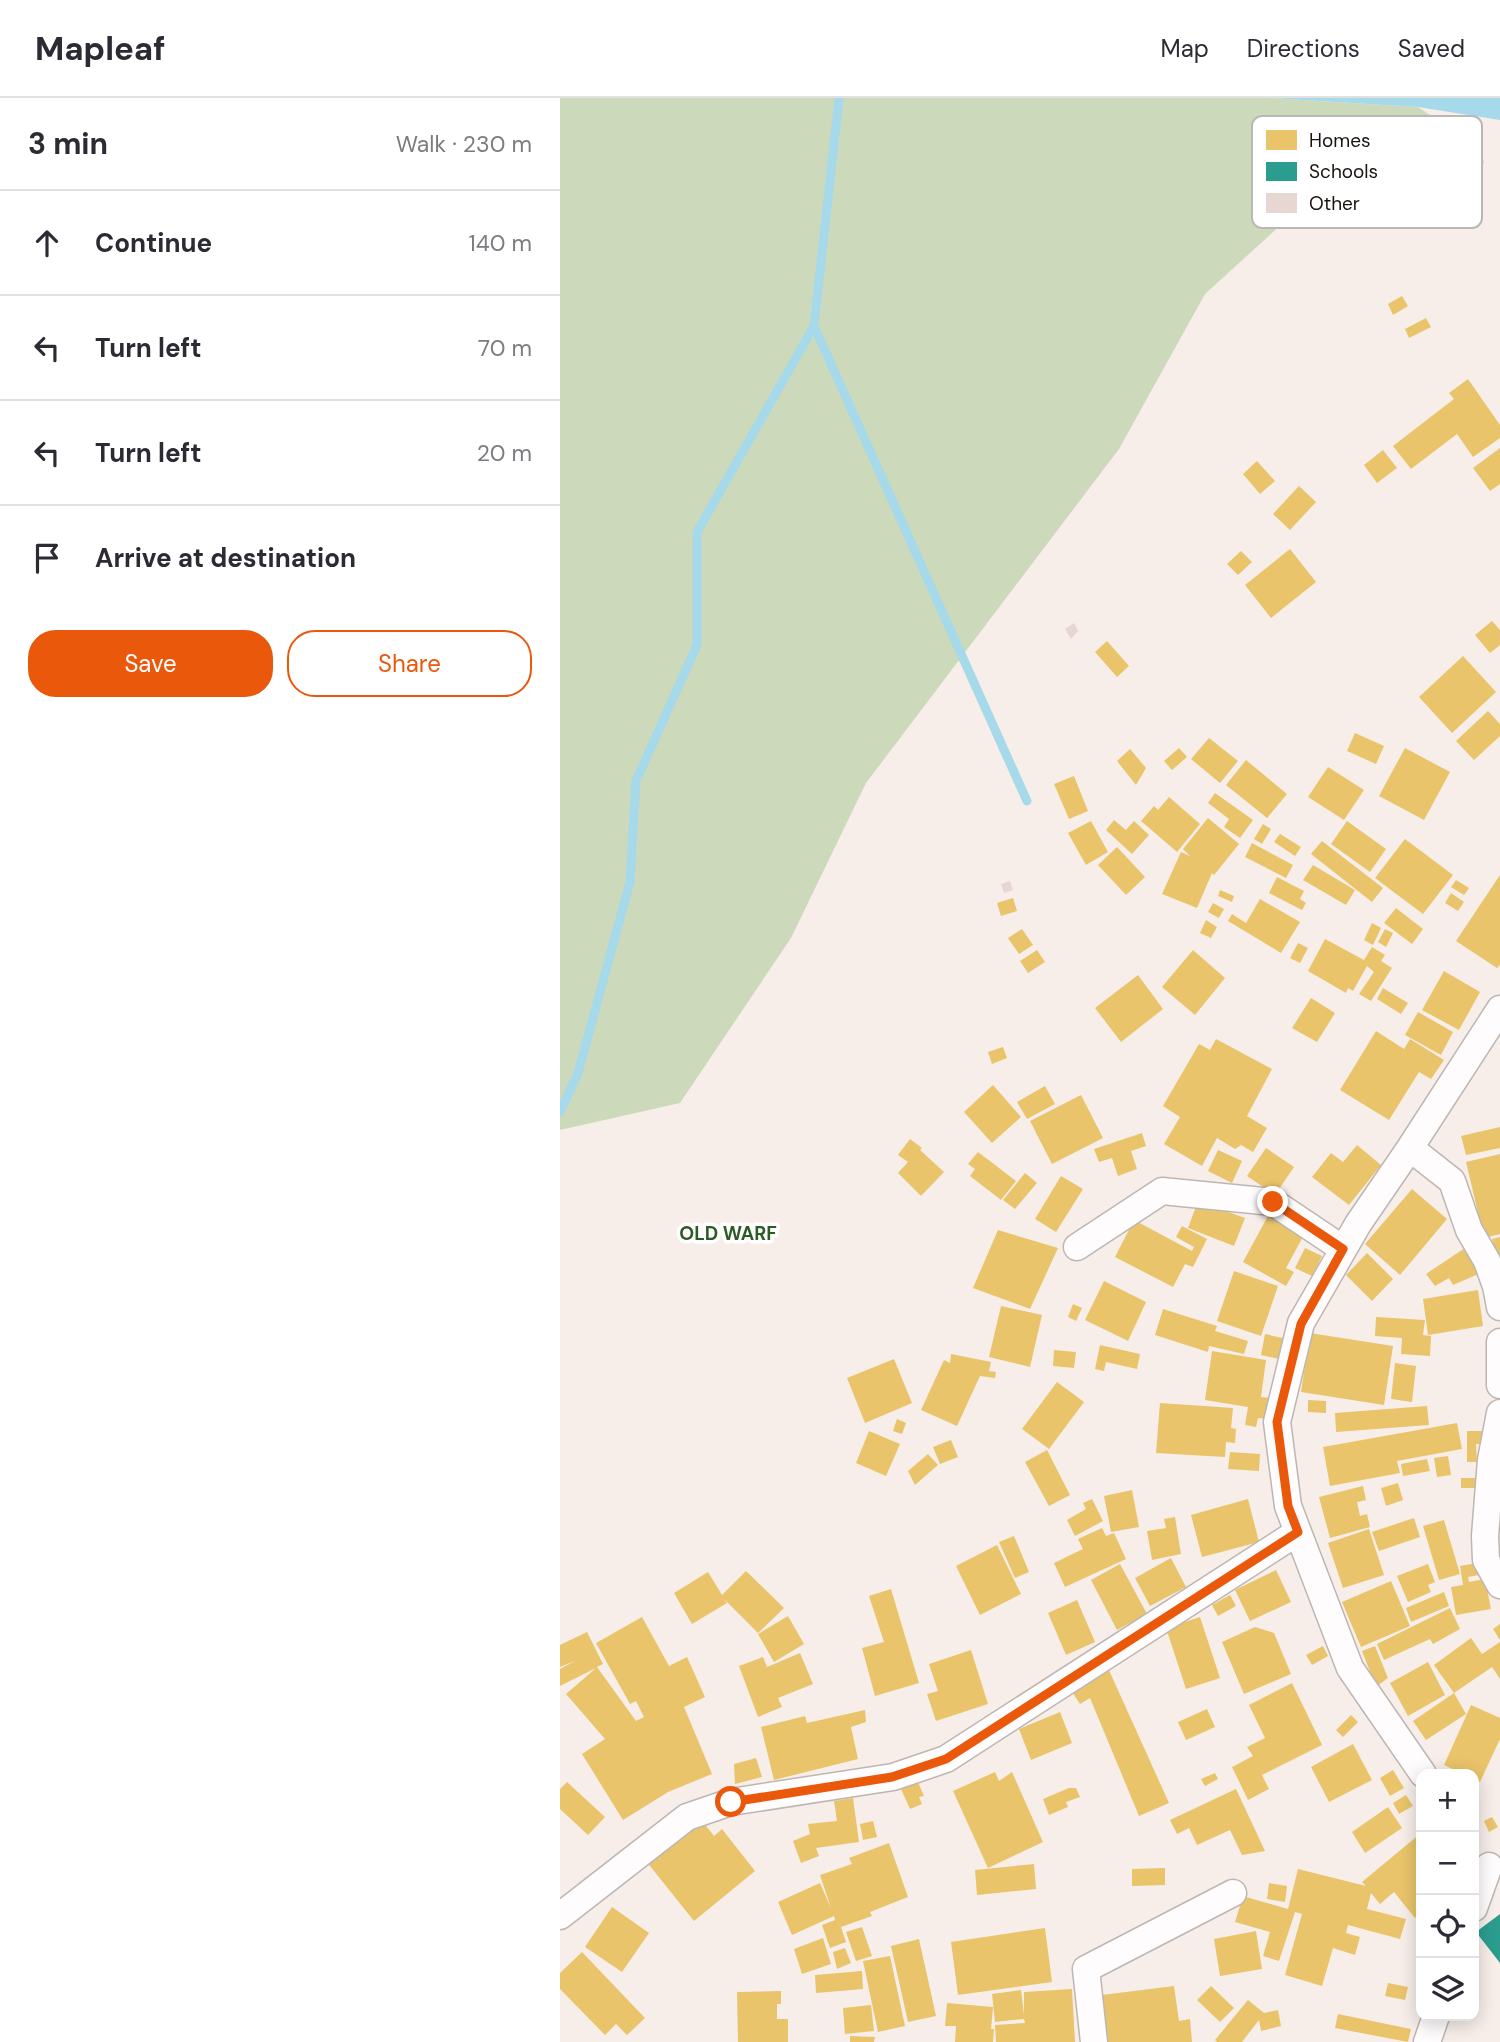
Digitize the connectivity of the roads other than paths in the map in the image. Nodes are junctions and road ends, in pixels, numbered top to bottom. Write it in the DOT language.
graph roads {
  1 [pos="1500,1009"];
  2 [pos="1410,1148"];
  3 [pos="1077,1247"];
  4 [pos="1343,1249"];
  5 [pos="1500,1307"];
  6 [pos="1500,1342"];
  7 [pos="1500,1385"];
  8 [pos="1500,1413"];
  9 [pos="1298,1532"];
  10 [pos="1500,1585"];
  11 [pos="1420,1769"];
  12 [pos="1487,1864"];
  13 [pos="1233,1893"];
  14 [pos="1478,1895"];
  15 [pos="560,1916"];
  16 [pos="1434,2021"];
  17 [pos="1094,2042"];
  18 [pos="1427,2042"];
  1 -- 2 [label="street"];
  2 -- 4 [label="street"];
  2 -- 5 [label="street"];
  3 -- 4 [label="street"];
  4 -- 9 [label="street"];
  6 -- 7 [label="street"];
  8 -- 10 [label="street"];
  9 -- 11 [label="street"];
  9 -- 15 [label="street"];
  12 -- 14 [label="street"];
  13 -- 17 [label="street"];
  16 -- 18 [label="street"];
}
